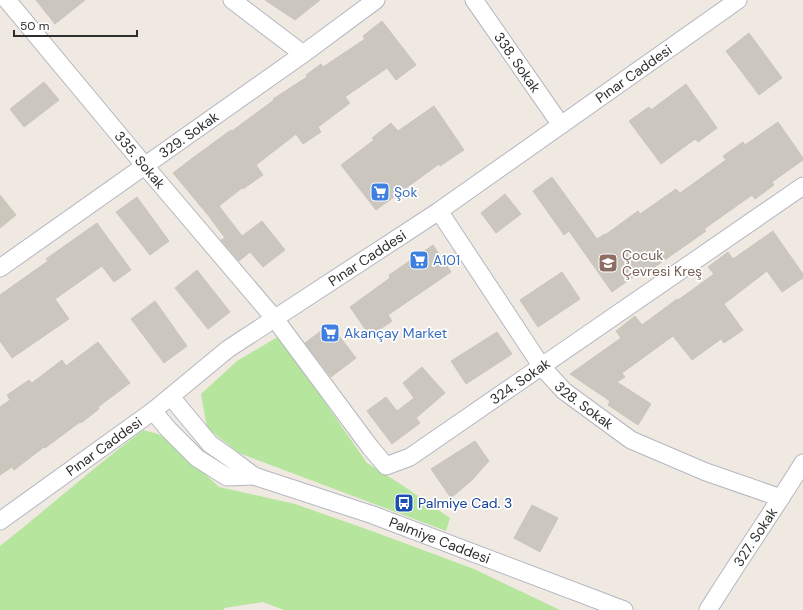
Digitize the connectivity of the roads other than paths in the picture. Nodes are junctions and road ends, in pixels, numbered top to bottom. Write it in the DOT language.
graph roads {
  1 [pos="7,0"];
  2 [pos="232,0"];
  3 [pos="376,0"];
  4 [pos="474,0"];
  5 [pos="738,0"];
  6 [pos="303,54"];
  7 [pos="561,125"];
  8 [pos="145,166"];
  9 [pos="803,186"];
  10 [pos="439,211"];
  11 [pos="0,268"];
  12 [pos="275,319"];
  13 [pos="542,367"];
  14 [pos="171,397"];
  15 [pos="153,411"];
  16 [pos="803,463"];
  17 [pos="254,476"];
  18 [pos="781,498"];
  19 [pos="0,521"];
  20 [pos="624,610"];
  21 [pos="708,610"];
  1 -- 8 [label="street, 335. Sokak"];
  2 -- 6 [label="street"];
  3 -- 6 [label="street, 329. Sokak"];
  4 -- 7 [label="street, 338. Sokak"];
  5 -- 7 [label="street, Pınar Caddesi"];
  6 -- 8 [label="street, 329. Sokak"];
  7 -- 10 [label="street, Pınar Caddesi"];
  8 -- 11 [label="street, 329. Sokak"];
  8 -- 12 [label="street, 335. Sokak"];
  9 -- 13 [label="street, 324. Sokak"];
  10 -- 12 [label="street, Pınar Caddesi"];
  10 -- 13 [label="street, 328. Sokak"];
  12 -- 13 [label="street, 324. Sokak"];
  12 -- 14 [label="street, Pınar Caddesi"];
  13 -- 18 [label="street, 328. Sokak"];
  14 -- 15 [label="street, Pınar Caddesi"];
  14 -- 17 [label="street, Palmiye Caddesi"];
  15 -- 17 [label="street, Palmiye Caddesi"];
  15 -- 19 [label="street, Pınar Caddesi"];
  16 -- 18 [label="street, 327. Sokak"];
  17 -- 20 [label="street, Palmiye Caddesi"];
  18 -- 21 [label="street, 327. Sokak"];
}
